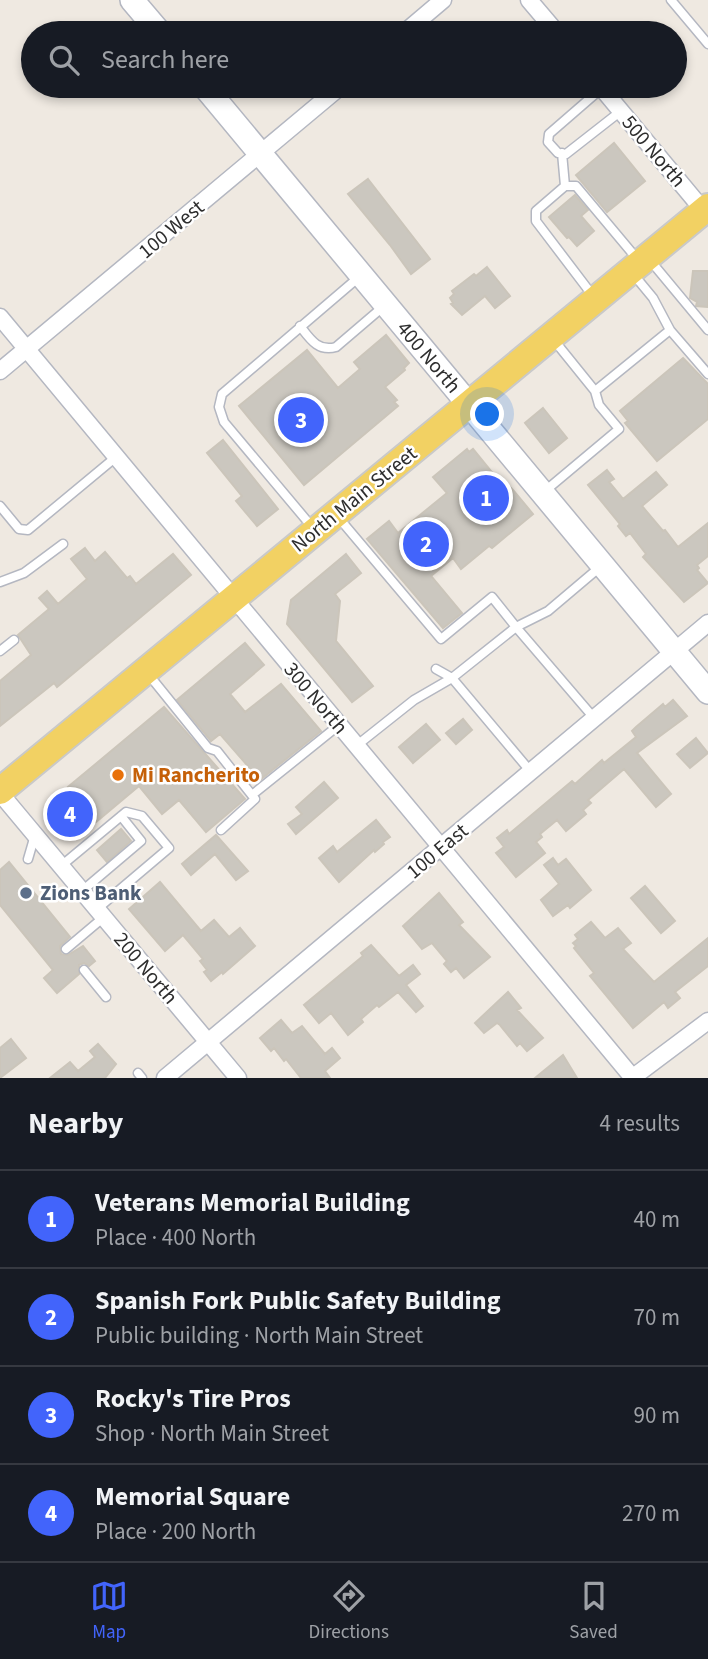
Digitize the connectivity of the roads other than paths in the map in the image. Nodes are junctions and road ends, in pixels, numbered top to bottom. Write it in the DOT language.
graph roads {
  1 [pos="132,0"];
  2 [pos="443,0"];
  3 [pos="529,0"];
  4 [pos="671,0"];
  5 [pos="150,21"];
  6 [pos="418,21"];
  7 [pos="547,21"];
  8 [pos="708,44"];
  9 [pos="214,98"];
  10 [pos="327,98"];
  11 [pos="589,98"];
  12 [pos="610,98"];
  13 [pos="621,111"];
  14 [pos="562,153"];
  15 [pos="260,154"];
  16 [pos="565,186"];
  17 [pos="707,211"];
  18 [pos="639,263"];
  19 [pos="362,275"];
  20 [pos="596,299"];
  21 [pos="386,305"];
  22 [pos="0,317"];
  23 [pos="300,326"];
  24 [pos="670,330"];
  25 [pos="708,330"];
  26 [pos="551,336"];
  27 [pos="27,349"];
  28 [pos="0,371"];
  29 [pos="708,374"];
  30 [pos="595,391"];
  31 [pos="469,405"];
  32 [pos="116,457"];
  33 [pos="542,493"];
  34 [pos="0,506"];
  35 [pos="325,522"];
  36 [pos="62,544"];
  37 [pos="602,565"];
  38 [pos="0,582"];
  39 [pos="232,597"];
  40 [pos="708,623"];
  41 [pos="516,626"];
  42 [pos="14,640"];
  43 [pos="0,651"];
  44 [pos="674,651"];
  45 [pos="436,669"];
  46 [pos="145,670"];
  47 [pos="452,678"];
  48 [pos="708,692"];
  49 [pos="594,718"];
  50 [pos="339,725"];
  51 [pos="356,746"];
  52 [pos="531,772"];
  53 [pos="0,792"];
  54 [pos="252,795"];
  55 [pos="121,817"];
  56 [pos="221,830"];
  57 [pos="35,835"];
  58 [pos="442,848"];
  59 [pos="28,859"];
  60 [pos="61,866"];
  61 [pos="82,891"];
  62 [pos="100,913"];
  63 [pos="66,949"];
  64 [pos="84,970"];
  65 [pos="106,996"];
  66 [pos="708,1021"];
  67 [pos="208,1042"];
  68 [pos="165,1078"];
  69 [pos="238,1078"];
  70 [pos="632,1078"];
  1 -- 5 [label="main road"];
  2 -- 6 [label="street"];
  3 -- 7 [label="street"];
  4 -- 8 [label="lane"];
  9 -- 15 [label="main road, 400 North"];
  10 -- 15 [label="street, 100 West"];
  11 -- 14 [label="lane"];
  12 -- 13 [label="street, 500 North"];
  13 -- 14 [label="lane"];
  13 -- 17 [label="street, 500 North"];
  14 -- 16 [label="lane"];
  15 -- 19 [label="main road, 400 North"];
  15 -- 27 [label="street, 100 West"];
  16 -- 18 [label="lane"];
  16 -- 20 [label="lane"];
  17 -- 18 [label="main road, North Main Street"];
  18 -- 20 [label="main road, North Main Street"];
  18 -- 24 [label="lane"];
  18 -- 25 [label="lane"];
  19 -- 21 [label="main road, 400 North"];
  19 -- 23 [label="lane"];
  20 -- 26 [label="main road, North Main Street"];
  21 -- 23 [label="lane"];
  21 -- 31 [label="main road, 400 North"];
  22 -- 27 [label="street, 300 North"];
  23 -- 35 [label="lane"];
  24 -- 29 [label="lane"];
  24 -- 30 [label="lane"];
  26 -- 30 [label="lane"];
  26 -- 31 [label="main road, North Main Street"];
  27 -- 28 [label="street, 100 West"];
  27 -- 32 [label="street, 300 North"];
  30 -- 33 [label="lane"];
  31 -- 33 [label="main road, 400 North"];
  31 -- 35 [label="main road, North Main Street"];
  32 -- 34 [label="lane"];
  32 -- 39 [label="street, 300 North"];
  33 -- 37 [label="main road, 400 North"];
  35 -- 39 [label="main road, North Main Street"];
  35 -- 41 [label="lane"];
  36 -- 38 [label="lane"];
  37 -- 41 [label="lane"];
  37 -- 44 [label="main road, 400 North"];
  39 -- 46 [label="main road, North Main Street"];
  39 -- 50 [label="street, 300 North"];
  40 -- 44 [label="street, 100 East"];
  41 -- 47 [label="lane"];
  41 -- 49 [label="lane"];
  42 -- 43 [label="lane"];
  44 -- 48 [label="main road, 400 North"];
  44 -- 49 [label="street, 100 East"];
  45 -- 47 [label="lane"];
  46 -- 53 [label="main road, North Main Street"];
  46 -- 54 [label="lane"];
  47 -- 51 [label="lane"];
  47 -- 52 [label="lane"];
  49 -- 52 [label="street, 100 East"];
  50 -- 51 [label="street, 300 North"];
  50 -- 54 [label="lane"];
  51 -- 58 [label="street, 300 North"];
  52 -- 58 [label="street, 100 East"];
  53 -- 57 [label="street, 200 North"];
  54 -- 56 [label="lane"];
  55 -- 60 [label="lane"];
  55 -- 61 [label="lane"];
  55 -- 62 [label="lane"];
  57 -- 59 [label="lane"];
  57 -- 60 [label="street, 200 North"];
  58 -- 67 [label="street, 100 East"];
  58 -- 70 [label="street, 300 North"];
  60 -- 61 [label="street, 200 North"];
  61 -- 62 [label="street, 200 North"];
  62 -- 63 [label="lane"];
  62 -- 67 [label="street, 200 North"];
  64 -- 65 [label="lane"];
  66 -- 70 [label="street"];
  67 -- 68 [label="street, 100 East"];
  67 -- 69 [label="street, 200 North"];
}
